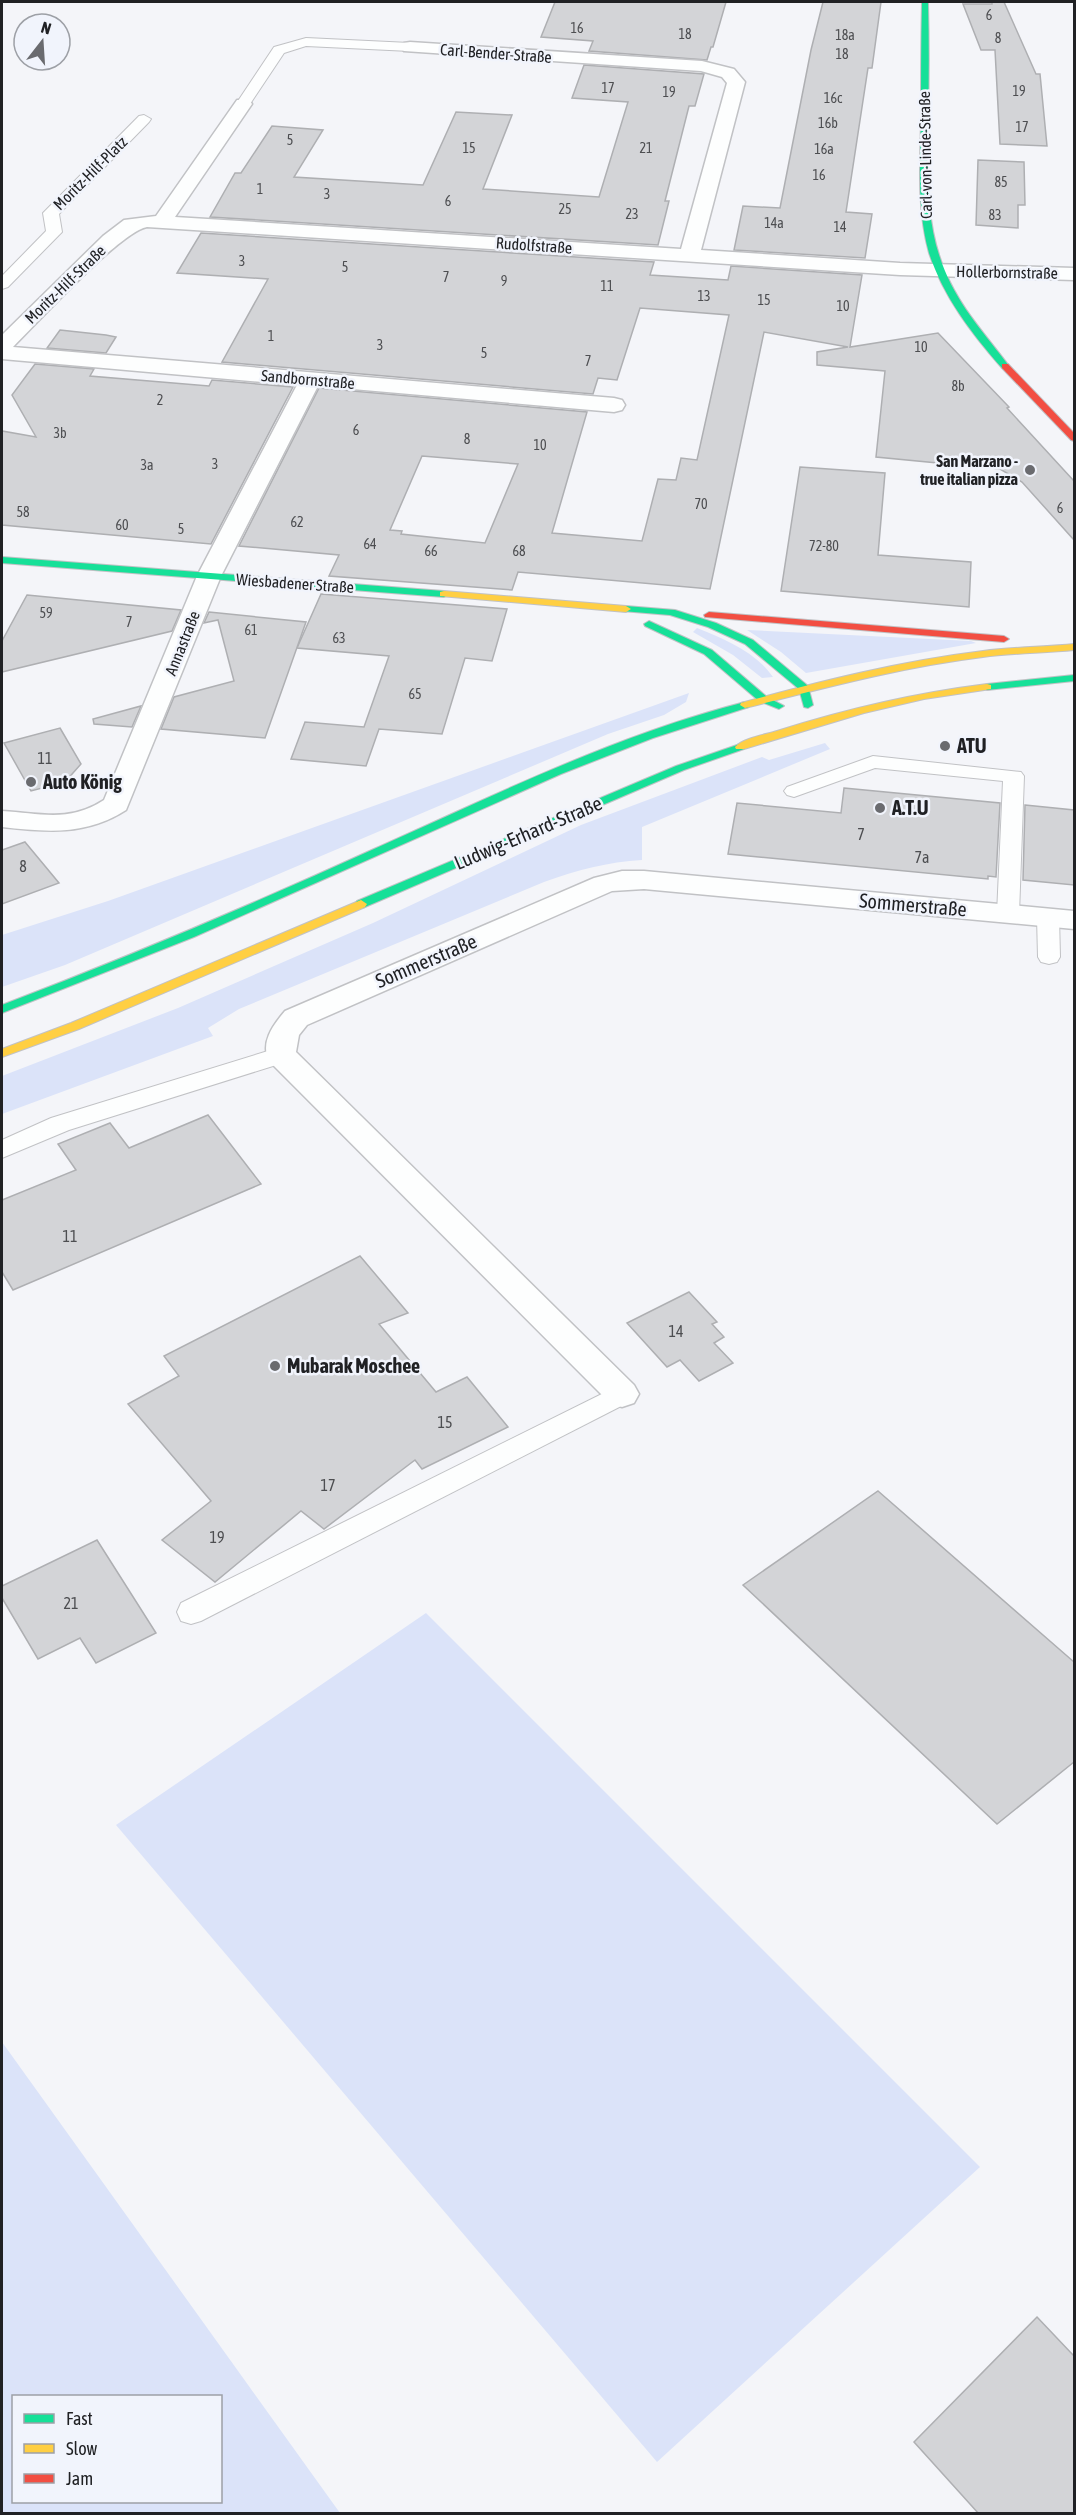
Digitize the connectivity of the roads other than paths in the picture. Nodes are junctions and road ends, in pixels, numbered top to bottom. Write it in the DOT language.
graph roads {
  1 [pos="924,2"];
  2 [pos="410,47"];
  3 [pos="243,104"];
  4 [pos="144,119"];
  5 [pos="163,220"];
  6 [pos="131,224"];
  7 [pos="689,256"];
  8 [pos="939,271"];
  9 [pos="1074,274"];
  10 [pos="2,284"];
  11 [pos="2,346"];
  12 [pos="2,353"];
  13 [pos="311,380"];
  14 [pos="614,405"];
  15 [pos="1074,438"];
  16 [pos="2,560"];
  17 [pos="209,576"];
  18 [pos="589,606"];
  19 [pos="671,612"];
  20 [pos="1074,646"];
  21 [pos="1074,678"];
  22 [pos="804,688"];
  23 [pos="763,699"];
  24 [pos="812,722"];
  25 [pos="794,791"];
  26 [pos="2,819"];
  27 [pos="1008,914"];
  28 [pos="1061,919"];
  29 [pos="1048,957"];
  30 [pos="2,1009"];
  31 [pos="2,1053"];
  32 [pos="281,1055"];
  33 [pos="2,1150"];
  34 [pos="622,1394"];
  35 [pos="191,1612"];
  1 -- 8 [label="street, Carl-von-Linde-Straße"];
  2 -- 3 [label="lane, Carl-Bender-Straße"];
  2 -- 7 [label="street, Carl-Bender-Straße"];
  3 -- 5 [label="street, Carl-Bender-Straße"];
  4 -- 10 [label="lane, Moritz-Hilf-Platz"];
  5 -- 6 [label="street, Rudolfstraße"];
  5 -- 7 [label="street, Rudolfstraße"];
  6 -- 11 [label="street, Moritz-Hilf-Straße"];
  7 -- 8 [label="street, Rudolfstraße"];
  8 -- 9 [label="street, Hollerbornstraße"];
  8 -- 15 [label="street, Carl-von-Linde-Straße"];
  12 -- 13 [label="street, Sandbornstraße"];
  13 -- 14 [label="street, Sandbornstraße"];
  13 -- 17 [label="street, Annastraße"];
  16 -- 17 [label="street, Wiesbadener Straße"];
  17 -- 18 [label="street, Wiesbadener Straße"];
  17 -- 26 [label="street, Annastraße"];
  18 -- 19 [label="street, Wiesbadener Straße"];
  18 -- 23 [label="street, Wiesbadener Straße"];
  19 -- 20 [label="street"];
  19 -- 22 [label="street, Wiesbadener Straße"];
  20 -- 22 [label="street"];
  21 -- 24 [label="street, Ludwig-Erhard-Straße"];
  22 -- 23 [label="street"];
  22 -- 24 [label="street"];
  23 -- 24 [label="street, Wiesbadener Straße"];
  23 -- 30 [label="street"];
  24 -- 31 [label="street, Ludwig-Erhard-Straße"];
  25 -- 27 [label="lane"];
  27 -- 28 [label="street, Sommerstraße"];
  27 -- 32 [label="street, Sommerstraße"];
  28 -- 29 [label="lane"];
  32 -- 33 [label="lane"];
  32 -- 34 [label="street"];
  34 -- 35 [label="lane"];
}
